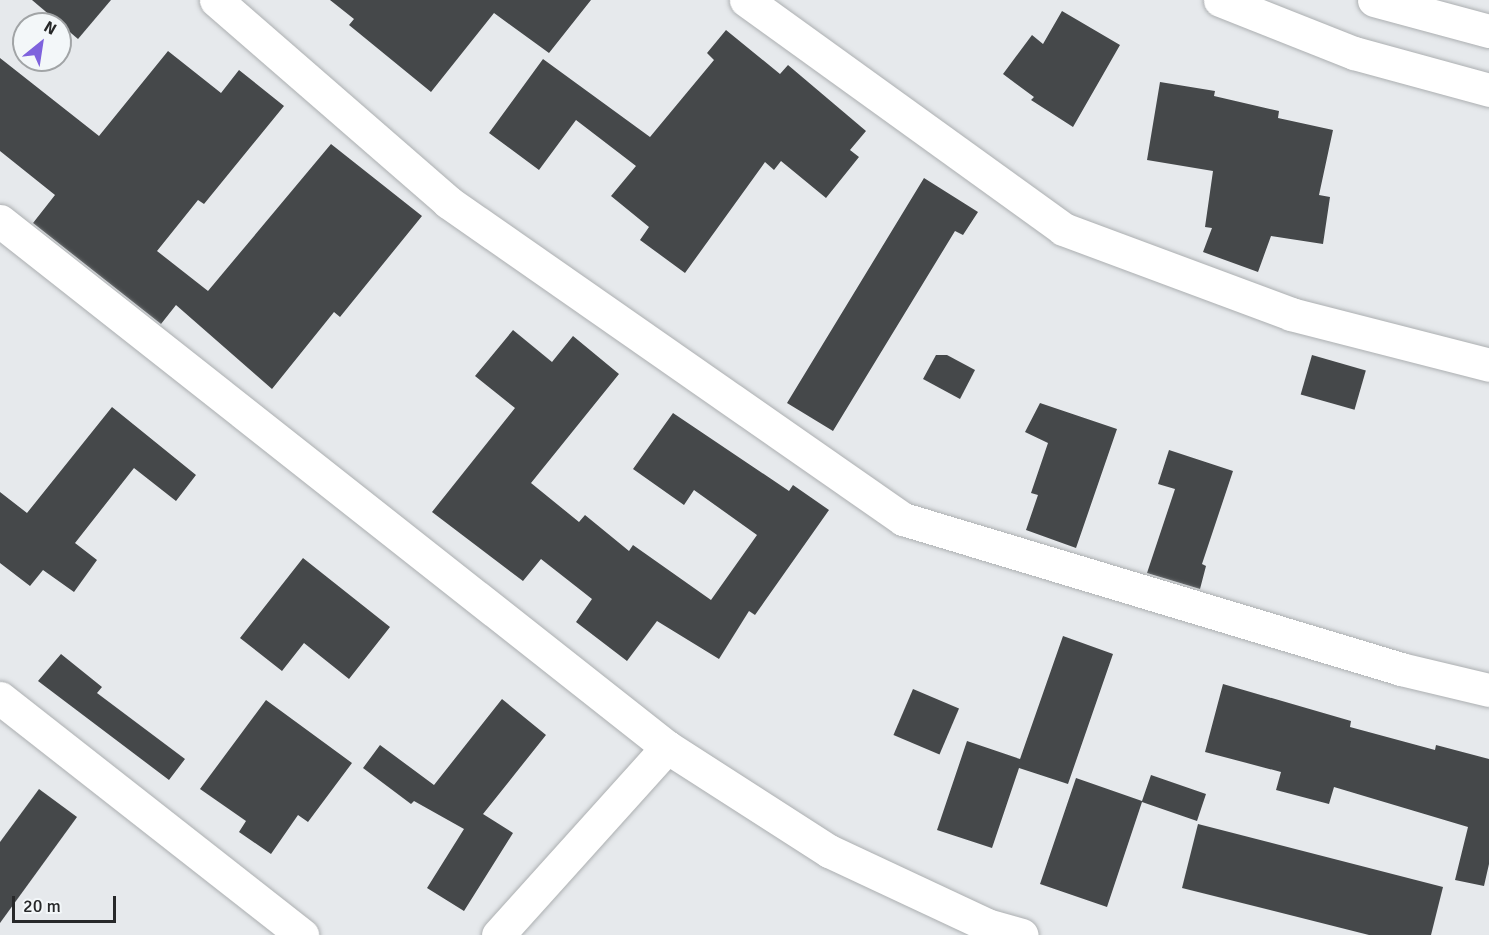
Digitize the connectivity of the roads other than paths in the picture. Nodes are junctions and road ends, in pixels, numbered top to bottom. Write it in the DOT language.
graph roads {
  1 [pos="216,0"];
  2 [pos="746,0"];
  3 [pos="1220,0"];
  4 [pos="1374,0"];
  5 [pos="1489,31"];
  6 [pos="1489,90"];
  7 [pos="0,221"];
  8 [pos="1489,365"];
  9 [pos="1489,690"];
  10 [pos="0,698"];
  11 [pos="667,747"];
  12 [pos="302,935"];
  13 [pos="498,935"];
  14 [pos="1022,935"];
  1 -- 9 [label="street"];
  2 -- 8 [label="street"];
  3 -- 6 [label="street"];
  4 -- 5 [label="street"];
  7 -- 11 [label="street"];
  10 -- 12 [label="street"];
  11 -- 13 [label="street"];
  11 -- 14 [label="street"];
}
